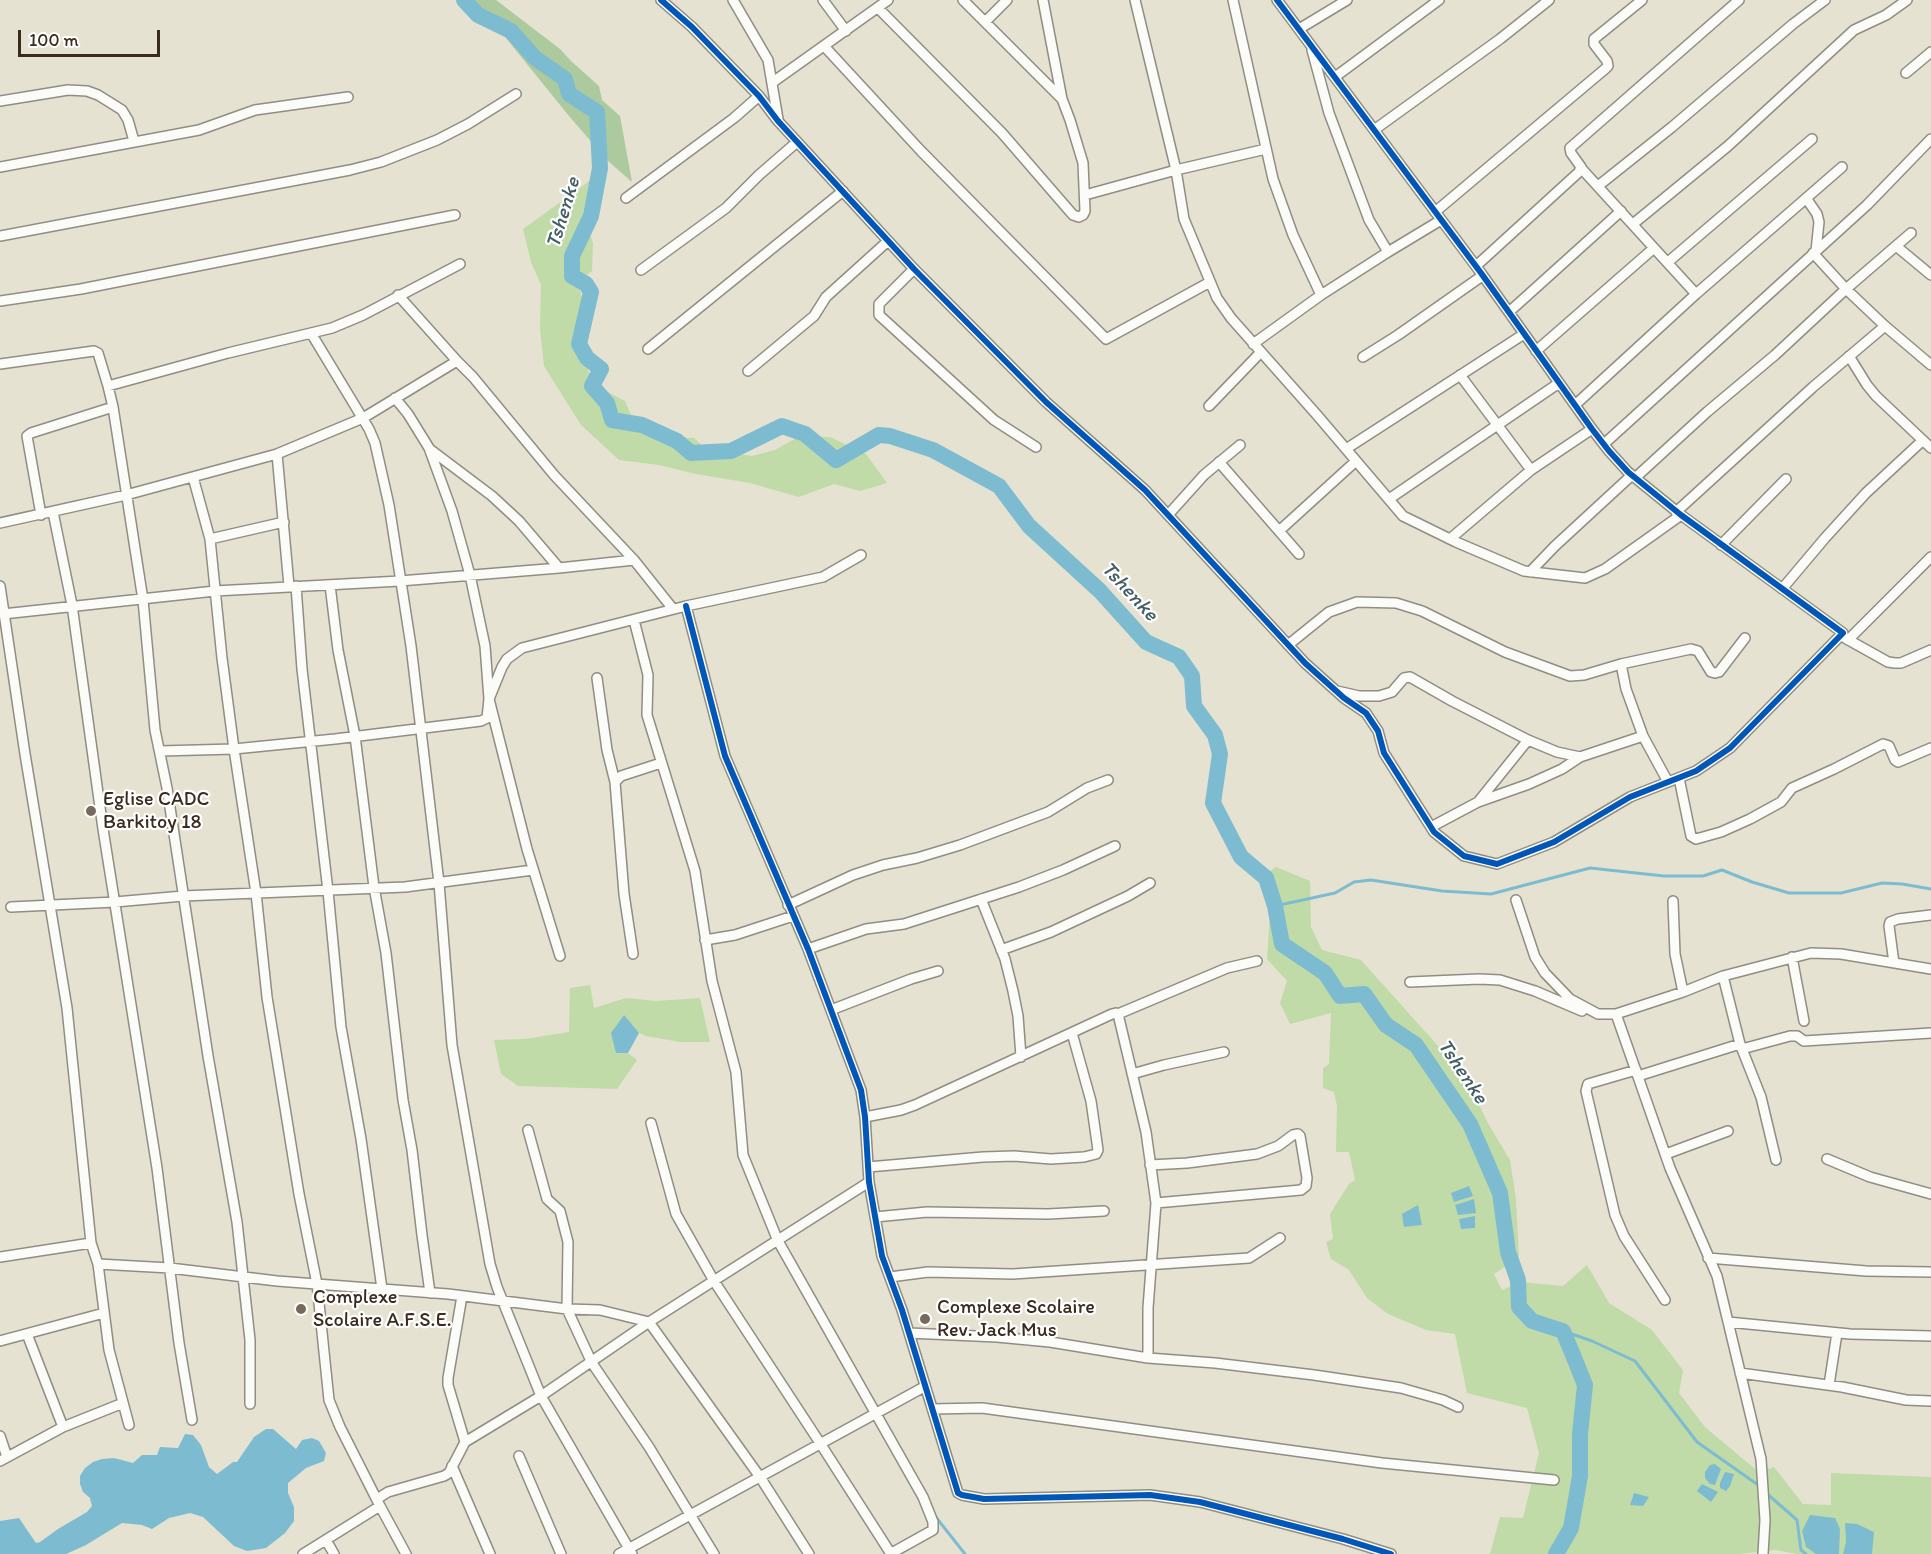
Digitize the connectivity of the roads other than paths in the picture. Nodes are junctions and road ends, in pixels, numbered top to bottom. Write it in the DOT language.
graph roads {
  1 [pos="661,0"];
  2 [pos="733,0"];
  3 [pos="823,0"];
  4 [pos="888,0"];
  5 [pos="963,0"];
  6 [pos="1007,0"];
  7 [pos="1042,0"];
  8 [pos="1135,0"];
  9 [pos="1233,0"];
  10 [pos="1277,0"];
  11 [pos="1347,0"];
  12 [pos="1439,0"];
  13 [pos="1549,0"];
  14 [pos="1642,0"];
  15 [pos="1739,0"];
  16 [pos="1825,0"];
  17 [pos="1907,0"];
  18 [pos="878,8"];
  19 [pos="985,22"];
  20 [pos="1299,29"];
  21 [pos="846,31"];
  22 [pos="1311,45"];
  23 [pos="824,46"];
  24 [pos="1931,52"];
  25 [pos="1906,73"];
  26 [pos="1335,77"];
  27 [pos="773,82"];
  28 [pos="516,94"];
  29 [pos="759,96"];
  30 [pos="348,97"];
  31 [pos="1062,99"];
  32 [pos="0,101"];
  33 [pos="778,121"];
  34 [pos="1374,130"];
  35 [pos="1812,139"];
  36 [pos="1931,139"];
  37 [pos="134,141"];
  38 [pos="797,142"];
  39 [pos="1266,149"];
  40 [pos="0,167"];
  41 [pos="1842,167"];
  42 [pos="1581,168"];
  43 [pos="1176,170"];
  44 [pos="1598,186"];
  45 [pos="843,191"];
  46 [pos="1085,195"];
  47 [pos="626,198"];
  48 [pos="1806,198"];
  49 [pos="1621,211"];
  50 [pos="1435,212"];
  51 [pos="455,215"];
  52 [pos="1441,220"];
  53 [pos="1633,224"];
  54 [pos="1911,233"];
  55 [pos="0,236"];
  56 [pos="888,241"];
  57 [pos="1896,246"];
  58 [pos="1654,248"];
  59 [pos="1388,252"];
  60 [pos="1814,252"];
  61 [pos="1668,262"];
  62 [pos="460,264"];
  63 [pos="1476,266"];
  64 [pos="914,269"];
  65 [pos="641,270"];
  66 [pos="1931,275"];
  67 [pos="1482,276"];
  68 [pos="1210,282"];
  69 [pos="1846,289"];
  70 [pos="1696,294"];
  71 [pos="398,295"];
  72 [pos="1321,295"];
  73 [pos="0,301"];
  74 [pos="1509,312"];
  75 [pos="1885,326"];
  76 [pos="311,333"];
  77 [pos="1524,334"];
  78 [pos="1253,344"];
  79 [pos="648,349"];
  80 [pos="1536,351"];
  81 [pos="1261,352"];
  82 [pos="1849,356"];
  83 [pos="1363,357"];
  84 [pos="457,361"];
  85 [pos="0,364"];
  86 [pos="1931,365"];
  87 [pos="748,371"];
  88 [pos="1460,375"];
  89 [pos="1559,383"];
  90 [pos="108,386"];
  91 [pos="395,398"];
  92 [pos="1575,405"];
  93 [pos="1209,406"];
  94 [pos="113,407"];
  95 [pos="363,418"];
  96 [pos="1497,424"];
  97 [pos="1592,429"];
  98 [pos="1922,441"];
  99 [pos="1604,444"];
  100 [pos="1240,445"];
  101 [pos="1036,447"];
  102 [pos="429,448"];
  103 [pos="1931,448"];
  104 [pos="1346,449"];
  105 [pos="277,454"];
  106 [pos="1356,461"];
  107 [pos="1219,462"];
  108 [pos="1531,470"];
  109 [pos="1634,476"];
  110 [pos="193,477"];
  111 [pos="1786,479"];
  112 [pos="126,495"];
  113 [pos="1389,499"];
  114 [pos="53,512"];
  115 [pos="1679,514"];
  116 [pos="41,515"];
  117 [pos="1168,515"];
  118 [pos="284,522"];
  119 [pos="0,524"];
  120 [pos="1279,531"];
  121 [pos="210,539"];
  122 [pos="1450,539"];
  123 [pos="1721,545"];
  124 [pos="1299,554"];
  125 [pos="861,555"];
  126 [pos="1931,557"];
  127 [pos="634,560"];
  128 [pos="559,568"];
  129 [pos="1530,572"];
  130 [pos="470,575"];
  131 [pos="400,581"];
  132 [pos="330,585"];
  133 [pos="0,586"];
  134 [pos="292,586"];
  135 [pos="1782,589"];
  136 [pos="215,591"];
  137 [pos="143,600"];
  138 [pos="72,605"];
  139 [pos="686,606"];
  140 [pos="673,609"];
  141 [pos="3,614"];
  142 [pos="634,620"];
  143 [pos="1745,638"];
  144 [pos="1844,638"];
  145 [pos="1288,645"];
  146 [pos="1931,650"];
  147 [pos="1621,664"];
  148 [pos="597,678"];
  149 [pos="1335,690"];
  150 [pos="489,699"];
  151 [pos="420,729"];
  152 [pos="355,736"];
  153 [pos="1643,736"];
  154 [pos="1527,740"];
  155 [pos="311,741"];
  156 [pos="1931,748"];
  157 [pos="234,749"];
  158 [pos="160,751"];
  159 [pos="1580,757"];
  160 [pos="661,763"];
  161 [pos="1679,778"];
  162 [pos="1108,780"];
  163 [pos="615,782"];
  164 [pos="1668,782"];
  165 [pos="1478,802"];
  166 [pos="1431,827"];
  167 [pos="1115,846"];
  168 [pos="533,870"];
  169 [pos="439,883"];
  170 [pos="1150,883"];
  171 [pos="374,887"];
  172 [pos="328,891"];
  173 [pos="256,893"];
  174 [pos="183,896"];
  175 [pos="981,899"];
  176 [pos="1516,900"];
  177 [pos="1673,901"];
  178 [pos="115,902"];
  179 [pos="50,905"];
  180 [pos="788,905"];
  181 [pos="11,907"];
  182 [pos="1931,915"];
  183 [pos="793,916"];
  184 [pos="705,940"];
  185 [pos="808,949"];
  186 [pos="1001,950"];
  187 [pos="633,954"];
  188 [pos="560,956"];
  189 [pos="1792,957"];
  190 [pos="1257,961"];
  191 [pos="1894,963"];
  192 [pos="1931,969"];
  193 [pos="938,971"];
  194 [pos="1723,976"];
  195 [pos="1410,982"];
  196 [pos="1683,992"];
  197 [pos="831,1011"];
  198 [pos="1118,1014"];
  199 [pos="1598,1014"];
  200 [pos="1616,1014"];
  201 [pos="1804,1021"];
  202 [pos="1072,1033"];
  203 [pos="1931,1033"];
  204 [pos="1741,1047"];
  205 [pos="1224,1052"];
  206 [pos="1021,1057"];
  207 [pos="1637,1073"];
  208 [pos="1132,1074"];
  209 [pos="865,1117"];
  210 [pos="651,1123"];
  211 [pos="528,1130"];
  212 [pos="1728,1131"];
  213 [pos="1666,1154"];
  214 [pos="1827,1159"];
  215 [pos="1776,1160"];
  216 [pos="1150,1165"];
  217 [pos="868,1167"];
  218 [pos="869,1182"];
  219 [pos="1931,1194"];
  220 [pos="1156,1203"];
  221 [pos="1104,1211"];
  222 [pos="875,1217"];
  223 [pos="1280,1238"];
  224 [pos="778,1240"];
  225 [pos="91,1243"];
  226 [pos="0,1257"];
  227 [pos="1708,1258"];
  228 [pos="98,1264"];
  229 [pos="1152,1264"];
  230 [pos="170,1268"];
  231 [pos="1931,1272"];
  232 [pos="243,1276"];
  233 [pos="890,1277"];
  234 [pos="714,1281"];
  235 [pos="317,1284"];
  236 [pos="382,1289"];
  237 [pos="430,1293"];
  238 [pos="462,1296"];
  239 [pos="502,1300"];
  240 [pos="1665,1300"];
  241 [pos="567,1309"];
  242 [pos="104,1312"];
  243 [pos="649,1322"];
  244 [pos="1728,1322"];
  245 [pos="1837,1333"];
  246 [pos="27,1334"];
  247 [pos="909,1334"];
  248 [pos="1931,1336"];
  249 [pos="0,1341"];
  250 [pos="1148,1358"];
  251 [pos="592,1363"];
  252 [pos="1740,1373"];
  253 [pos="1829,1385"];
  254 [pos="924,1387"];
  255 [pos="541,1396"];
  256 [pos="1931,1401"];
  257 [pos="123,1403"];
  258 [pos="250,1404"];
  259 [pos="1458,1407"];
  260 [pos="932,1409"];
  261 [pos="875,1413"];
  262 [pos="192,1420"];
  263 [pos="129,1425"];
  264 [pos="63,1427"];
  265 [pos="0,1436"];
  266 [pos="465,1442"];
  267 [pos="820,1443"];
  268 [pos="519,1456"];
  269 [pos="3,1459"];
  270 [pos="452,1466"];
  271 [pos="760,1477"];
  272 [pos="1554,1480"];
  273 [pos="379,1502"];
  274 [pos="692,1515"];
  275 [pos="326,1540"];
  276 [pos="631,1551"];
  277 [pos="303,1554"];
  278 [pos="334,1554"];
  279 [pos="405,1554"];
  280 [pos="490,1554"];
  281 [pos="561,1554"];
  282 [pos="619,1554"];
  283 [pos="714,1554"];
  284 [pos="809,1554"];
  285 [pos="890,1554"];
  286 [pos="1391,1554"];
  287 [pos="1763,1554"];
  1 -- 29 [label="street"];
  2 -- 27 [label="street"];
  3 -- 21 [label="street"];
  4 -- 18 [label="street"];
  5 -- 19 [label="street"];
  6 -- 19 [label="street"];
  7 -- 31 [label="street"];
  8 -- 43 [label="street"];
  9 -- 39 [label="street"];
  10 -- 20 [label="street"];
  11 -- 20 [label="street"];
  12 -- 26 [label="street"];
  13 -- 34 [label="street"];
  14 -- 50 [label="street"];
  15 -- 42 [label="street"];
  16 -- 44 [label="street"];
  17 -- 53 [label="street"];
  18 -- 21 [label="street"];
  18 -- 46 [label="street"];
  19 -- 31 [label="street"];
  20 -- 22 [label="street"];
  21 -- 23 [label="street"];
  22 -- 26 [label="street"];
  22 -- 59 [label="street"];
  23 -- 27 [label="street"];
  23 -- 68 [label="street"];
  24 -- 25 [label="street"];
  26 -- 34 [label="street"];
  27 -- 33 [label="street"];
  28 -- 55 [label="street"];
  29 -- 33 [label="street"];
  29 -- 47 [label="street"];
  30 -- 37 [label="street"];
  31 -- 46 [label="street"];
  32 -- 37 [label="street"];
  33 -- 38 [label="street"];
  34 -- 50 [label="street"];
  35 -- 61 [label="street"];
  36 -- 60 [label="street"];
  37 -- 40 [label="street"];
  38 -- 45 [label="street"];
  38 -- 65 [label="street"];
  39 -- 43 [label="street"];
  39 -- 72 [label="street"];
  41 -- 48 [label="street"];
  42 -- 44 [label="street"];
  42 -- 63 [label="street"];
  43 -- 46 [label="street"];
  43 -- 68 [label="street"];
  44 -- 49 [label="street"];
  45 -- 56 [label="street"];
  45 -- 79 [label="street"];
  48 -- 60 [label="street"];
  48 -- 70 [label="street"];
  49 -- 53 [label="street"];
  49 -- 74 [label="street"];
  50 -- 52 [label="street"];
  51 -- 73 [label="street"];
  52 -- 59 [label="street"];
  52 -- 63 [label="street"];
  53 -- 58 [label="street"];
  54 -- 57 [label="street"];
  56 -- 64 [label="street"];
  56 -- 87 [label="street"];
  57 -- 66 [label="street"];
  57 -- 69 [label="street"];
  58 -- 61 [label="street"];
  58 -- 80 [label="street"];
  59 -- 72 [label="street"];
  60 -- 69 [label="street"];
  60 -- 99 [label="street"];
  61 -- 70 [label="street"];
  62 -- 71 [label="street"];
  63 -- 67 [label="street"];
  64 -- 101 [label="street"];
  64 -- 117 [label="street"];
  67 -- 74 [label="street"];
  67 -- 83 [label="street"];
  68 -- 78 [label="street"];
  69 -- 75 [label="street"];
  69 -- 109 [label="street"];
  70 -- 92 [label="street"];
  71 -- 76 [label="street"];
  71 -- 84 [label="street"];
  72 -- 78 [label="street"];
  74 -- 77 [label="street"];
  75 -- 82 [label="street"];
  75 -- 86 [label="street"];
  76 -- 90 [label="street"];
  76 -- 95 [label="street"];
  77 -- 80 [label="street"];
  77 -- 88 [label="street"];
  78 -- 81 [label="street"];
  80 -- 89 [label="street"];
  81 -- 93 [label="street"];
  81 -- 104 [label="street"];
  82 -- 98 [label="street"];
  82 -- 115 [label="street"];
  84 -- 91 [label="street"];
  84 -- 127 [label="street"];
  85 -- 90 [label="street"];
  88 -- 96 [label="street"];
  88 -- 104 [label="street"];
  89 -- 92 [label="street"];
  89 -- 96 [label="street"];
  90 -- 94 [label="street"];
  91 -- 95 [label="street"];
  91 -- 102 [label="street"];
  92 -- 97 [label="street"];
  94 -- 112 [label="street"];
  94 -- 116 [label="street"];
  95 -- 105 [label="street"];
  95 -- 131 [label="street"];
  96 -- 108 [label="street"];
  96 -- 113 [label="street"];
  97 -- 99 [label="street"];
  97 -- 108 [label="street"];
  98 -- 103 [label="street"];
  98 -- 135 [label="street"];
  99 -- 109 [label="street"];
  100 -- 107 [label="street"];
  102 -- 128 [label="street"];
  102 -- 130 [label="street"];
  104 -- 106 [label="street"];
  105 -- 110 [label="street"];
  105 -- 118 [label="street"];
  106 -- 113 [label="street"];
  106 -- 120 [label="street"];
  107 -- 117 [label="street"];
  107 -- 120 [label="street"];
  108 -- 122 [label="street"];
  109 -- 115 [label="street"];
  109 -- 129 [label="street"];
  110 -- 112 [label="street"];
  110 -- 121 [label="street"];
  111 -- 123 [label="street"];
  112 -- 114 [label="street"];
  112 -- 137 [label="street"];
  113 -- 122 [label="street"];
  114 -- 116 [label="street"];
  114 -- 138 [label="street"];
  115 -- 123 [label="street"];
  115 -- 129 [label="street"];
  116 -- 119 [label="street"];
  117 -- 145 [label="street"];
  118 -- 121 [label="street"];
  118 -- 134 [label="street"];
  120 -- 124 [label="street"];
  121 -- 136 [label="street"];
  122 -- 129 [label="street"];
  123 -- 135 [label="street"];
  125 -- 139 [label="street"];
  126 -- 144 [label="street"];
  127 -- 128 [label="street"];
  127 -- 140 [label="street"];
  128 -- 130 [label="street"];
  130 -- 131 [label="street"];
  130 -- 150 [label="street"];
  131 -- 132 [label="street"];
  131 -- 151 [label="street"];
  132 -- 134 [label="street"];
  132 -- 152 [label="street"];
  133 -- 141 [label="street"];
  134 -- 136 [label="street"];
  134 -- 155 [label="street"];
  135 -- 144 [label="street"];
  136 -- 137 [label="street"];
  136 -- 157 [label="street"];
  137 -- 138 [label="street"];
  137 -- 158 [label="street"];
  138 -- 141 [label="street"];
  138 -- 178 [label="street"];
  139 -- 140 [label="street"];
  139 -- 180 [label="street"];
  140 -- 142 [label="street"];
  141 -- 179 [label="street"];
  142 -- 150 [label="street"];
  142 -- 160 [label="street"];
  143 -- 147 [label="street"];
  144 -- 146 [label="street"];
  144 -- 161 [label="street"];
  145 -- 147 [label="street"];
  145 -- 149 [label="street"];
  147 -- 153 [label="street"];
  148 -- 163 [label="street"];
  149 -- 154 [label="street"];
  149 -- 166 [label="street"];
  150 -- 151 [label="street"];
  150 -- 168 [label="street"];
  151 -- 152 [label="street"];
  151 -- 169 [label="street"];
  152 -- 155 [label="street"];
  152 -- 171 [label="street"];
  153 -- 159 [label="street"];
  153 -- 164 [label="street"];
  154 -- 159 [label="street"];
  154 -- 165 [label="street"];
  155 -- 157 [label="street"];
  155 -- 172 [label="street"];
  156 -- 161 [label="street"];
  157 -- 158 [label="street"];
  157 -- 173 [label="street"];
  158 -- 174 [label="street"];
  159 -- 165 [label="street"];
  160 -- 163 [label="street"];
  160 -- 184 [label="street"];
  161 -- 164 [label="street"];
  162 -- 180 [label="street"];
  163 -- 187 [label="street"];
  164 -- 166 [label="street"];
  165 -- 166 [label="street"];
  167 -- 175 [label="street"];
  168 -- 169 [label="street"];
  168 -- 188 [label="street"];
  169 -- 171 [label="street"];
  169 -- 239 [label="street"];
  170 -- 186 [label="street"];
  171 -- 172 [label="street"];
  171 -- 237 [label="street"];
  172 -- 173 [label="street"];
  172 -- 236 [label="street"];
  173 -- 174 [label="street"];
  173 -- 235 [label="street"];
  174 -- 178 [label="street"];
  174 -- 232 [label="street"];
  175 -- 185 [label="street"];
  175 -- 186 [label="street"];
  176 -- 199 [label="street"];
  177 -- 196 [label="street"];
  178 -- 179 [label="street"];
  178 -- 230 [label="street"];
  179 -- 181 [label="street"];
  179 -- 225 [label="street"];
  180 -- 183 [label="street"];
  182 -- 191 [label="street"];
  183 -- 184 [label="street"];
  183 -- 185 [label="street"];
  184 -- 224 [label="street"];
  185 -- 197 [label="street"];
  186 -- 206 [label="street"];
  189 -- 191 [label="street"];
  189 -- 194 [label="street"];
  189 -- 201 [label="street"];
  190 -- 198 [label="street"];
  191 -- 192 [label="street"];
  193 -- 197 [label="street"];
  194 -- 196 [label="street"];
  194 -- 204 [label="street"];
  195 -- 199 [label="street"];
  196 -- 200 [label="street"];
  197 -- 209 [label="street"];
  198 -- 202 [label="street"];
  198 -- 208 [label="street"];
  199 -- 200 [label="street"];
  200 -- 207 [label="street"];
  202 -- 206 [label="street"];
  202 -- 217 [label="street"];
  203 -- 204 [label="street"];
  204 -- 207 [label="street"];
  204 -- 215 [label="street"];
  205 -- 208 [label="street"];
  206 -- 209 [label="street"];
  207 -- 213 [label="street"];
  207 -- 240 [label="street"];
  208 -- 216 [label="street"];
  209 -- 217 [label="street"];
  210 -- 234 [label="street"];
  211 -- 241 [label="street"];
  212 -- 213 [label="street"];
  213 -- 227 [label="street"];
  214 -- 219 [label="street"];
  216 -- 220 [label="street"];
  216 -- 220 [label="street"];
  217 -- 218 [label="street"];
  218 -- 222 [label="street"];
  218 -- 224 [label="street"];
  220 -- 229 [label="street"];
  221 -- 222 [label="street"];
  222 -- 233 [label="street"];
  223 -- 229 [label="street"];
  224 -- 234 [label="street"];
  224 -- 261 [label="street"];
  225 -- 226 [label="street"];
  225 -- 228 [label="street"];
  227 -- 231 [label="street"];
  227 -- 244 [label="street"];
  228 -- 230 [label="street"];
  228 -- 242 [label="street"];
  229 -- 233 [label="street"];
  229 -- 250 [label="street"];
  230 -- 232 [label="street"];
  230 -- 262 [label="street"];
  232 -- 235 [label="street"];
  232 -- 258 [label="street"];
  233 -- 247 [label="street"];
  234 -- 243 [label="street"];
  234 -- 267 [label="street"];
  235 -- 236 [label="street"];
  235 -- 273 [label="street"];
  236 -- 237 [label="street"];
  237 -- 238 [label="street"];
  238 -- 239 [label="street"];
  238 -- 266 [label="street"];
  239 -- 241 [label="street"];
  239 -- 255 [label="street"];
  241 -- 243 [label="street"];
  241 -- 251 [label="street"];
  242 -- 246 [label="street"];
  242 -- 257 [label="street"];
  243 -- 251 [label="street"];
  243 -- 271 [label="street"];
  244 -- 245 [label="street"];
  244 -- 252 [label="street"];
  245 -- 248 [label="street"];
  245 -- 253 [label="street"];
  246 -- 249 [label="street"];
  246 -- 264 [label="street"];
  247 -- 250 [label="street"];
  247 -- 254 [label="street"];
  250 -- 259 [label="street"];
  251 -- 255 [label="street"];
  251 -- 274 [label="street"];
  252 -- 253 [label="street"];
  252 -- 287 [label="street"];
  253 -- 256 [label="street"];
  254 -- 260 [label="street"];
  254 -- 261 [label="street"];
  255 -- 266 [label="street"];
  255 -- 276 [label="street"];
  257 -- 263 [label="street"];
  257 -- 264 [label="street"];
  260 -- 272 [label="street"];
  260 -- 286 [label="street"];
  261 -- 267 [label="street"];
  261 -- 285 [label="street"];
  264 -- 269 [label="street"];
  265 -- 269 [label="street"];
  266 -- 270 [label="street"];
  267 -- 271 [label="street"];
  267 -- 285 [label="street"];
  268 -- 281 [label="street"];
  270 -- 273 [label="street"];
  270 -- 280 [label="street"];
  271 -- 274 [label="street"];
  271 -- 284 [label="street"];
  273 -- 275 [label="street"];
  273 -- 279 [label="street"];
  274 -- 276 [label="street"];
  274 -- 283 [label="street"];
  275 -- 277 [label="street"];
  275 -- 278 [label="street"];
  276 -- 282 [label="street"];
}
